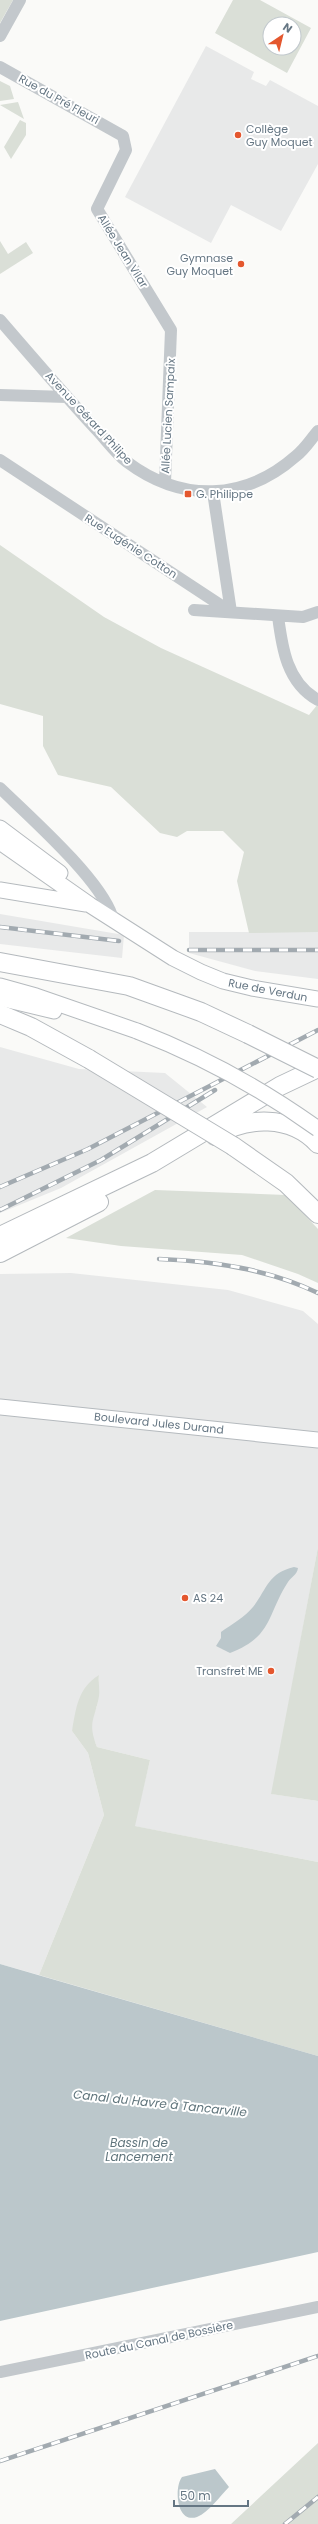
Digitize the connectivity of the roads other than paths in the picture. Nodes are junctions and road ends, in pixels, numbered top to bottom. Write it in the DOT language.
graph roads {
  1 [pos="20,0"];
  2 [pos="0,36"];
  3 [pos="0,67"];
  4 [pos="118,132"];
  5 [pos="0,320"];
  6 [pos="171,350"];
  7 [pos="0,395"];
  8 [pos="67,397"];
  9 [pos="318,431"];
  10 [pos="0,460"];
  11 [pos="164,482"];
  12 [pos="213,492"];
  13 [pos="194,610"];
  14 [pos="231,612"];
  15 [pos="318,612"];
  16 [pos="278,616"];
  17 [pos="318,700"];
  18 [pos="0,788"];
  19 [pos="0,828"];
  20 [pos="0,842"];
  21 [pos="0,890"];
  22 [pos="90,904"];
  23 [pos="113,917"];
  24 [pos="0,962"];
  25 [pos="0,986"];
  26 [pos="0,998"];
  27 [pos="318,1000"];
  28 [pos="0,1014"];
  29 [pos="137,1031"];
  30 [pos="318,1068"];
  31 [pos="318,1129"];
  32 [pos="318,1144"];
  33 [pos="318,1214"];
  34 [pos="29,1231"];
  35 [pos="0,1236"];
  36 [pos="0,1253"];
  37 [pos="0,1407"];
  38 [pos="318,1440"];
  39 [pos="318,2308"];
  40 [pos="0,2372"];
  1 -- 2 [label="street"];
  3 -- 4 [label="street, Rue du Pré Fleuri"];
  4 -- 6 [label="street, Allée Jean Vilar"];
  5 -- 8 [label="street, Avenue Gérard Philipe"];
  6 -- 11 [label="street, Allée Lucien Sampaix"];
  7 -- 8 [label="street"];
  8 -- 11 [label="street, Avenue Gérard Philipe"];
  9 -- 12 [label="street, Avenue Gérard Philipe"];
  10 -- 14 [label="street, Rue Eugénie Cotton"];
  11 -- 12 [label="street, Avenue Gérard Philipe"];
  12 -- 14 [label="street"];
  13 -- 14 [label="street"];
  14 -- 16 [label="street"];
  15 -- 16 [label="street"];
  16 -- 17 [label="street"];
  18 -- 23 [label="street"];
  19 -- 23 [label="main road, Rue de Verdun"];
  20 -- 22 [label="main road, Rue de Verdun"];
  21 -- 22 [label="main road"];
  22 -- 23 [label="main road, Rue de Verdun"];
  23 -- 27 [label="main road, Rue de Verdun"];
  24 -- 30 [label="highway, bridge"];
  25 -- 29 [label="main road"];
  26 -- 29 [label="main road"];
  28 -- 33 [label="highway, bridge"];
  29 -- 31 [label="main road, bridge"];
  30 -- 34 [label="highway"];
  32 -- 34 [label="highway"];
  34 -- 35 [label="highway"];
  34 -- 36 [label="highway"];
  37 -- 38 [label="main road, Boulevard Jules Durand"];
  39 -- 40 [label="street, Route du Canal de Bossière"];
}
